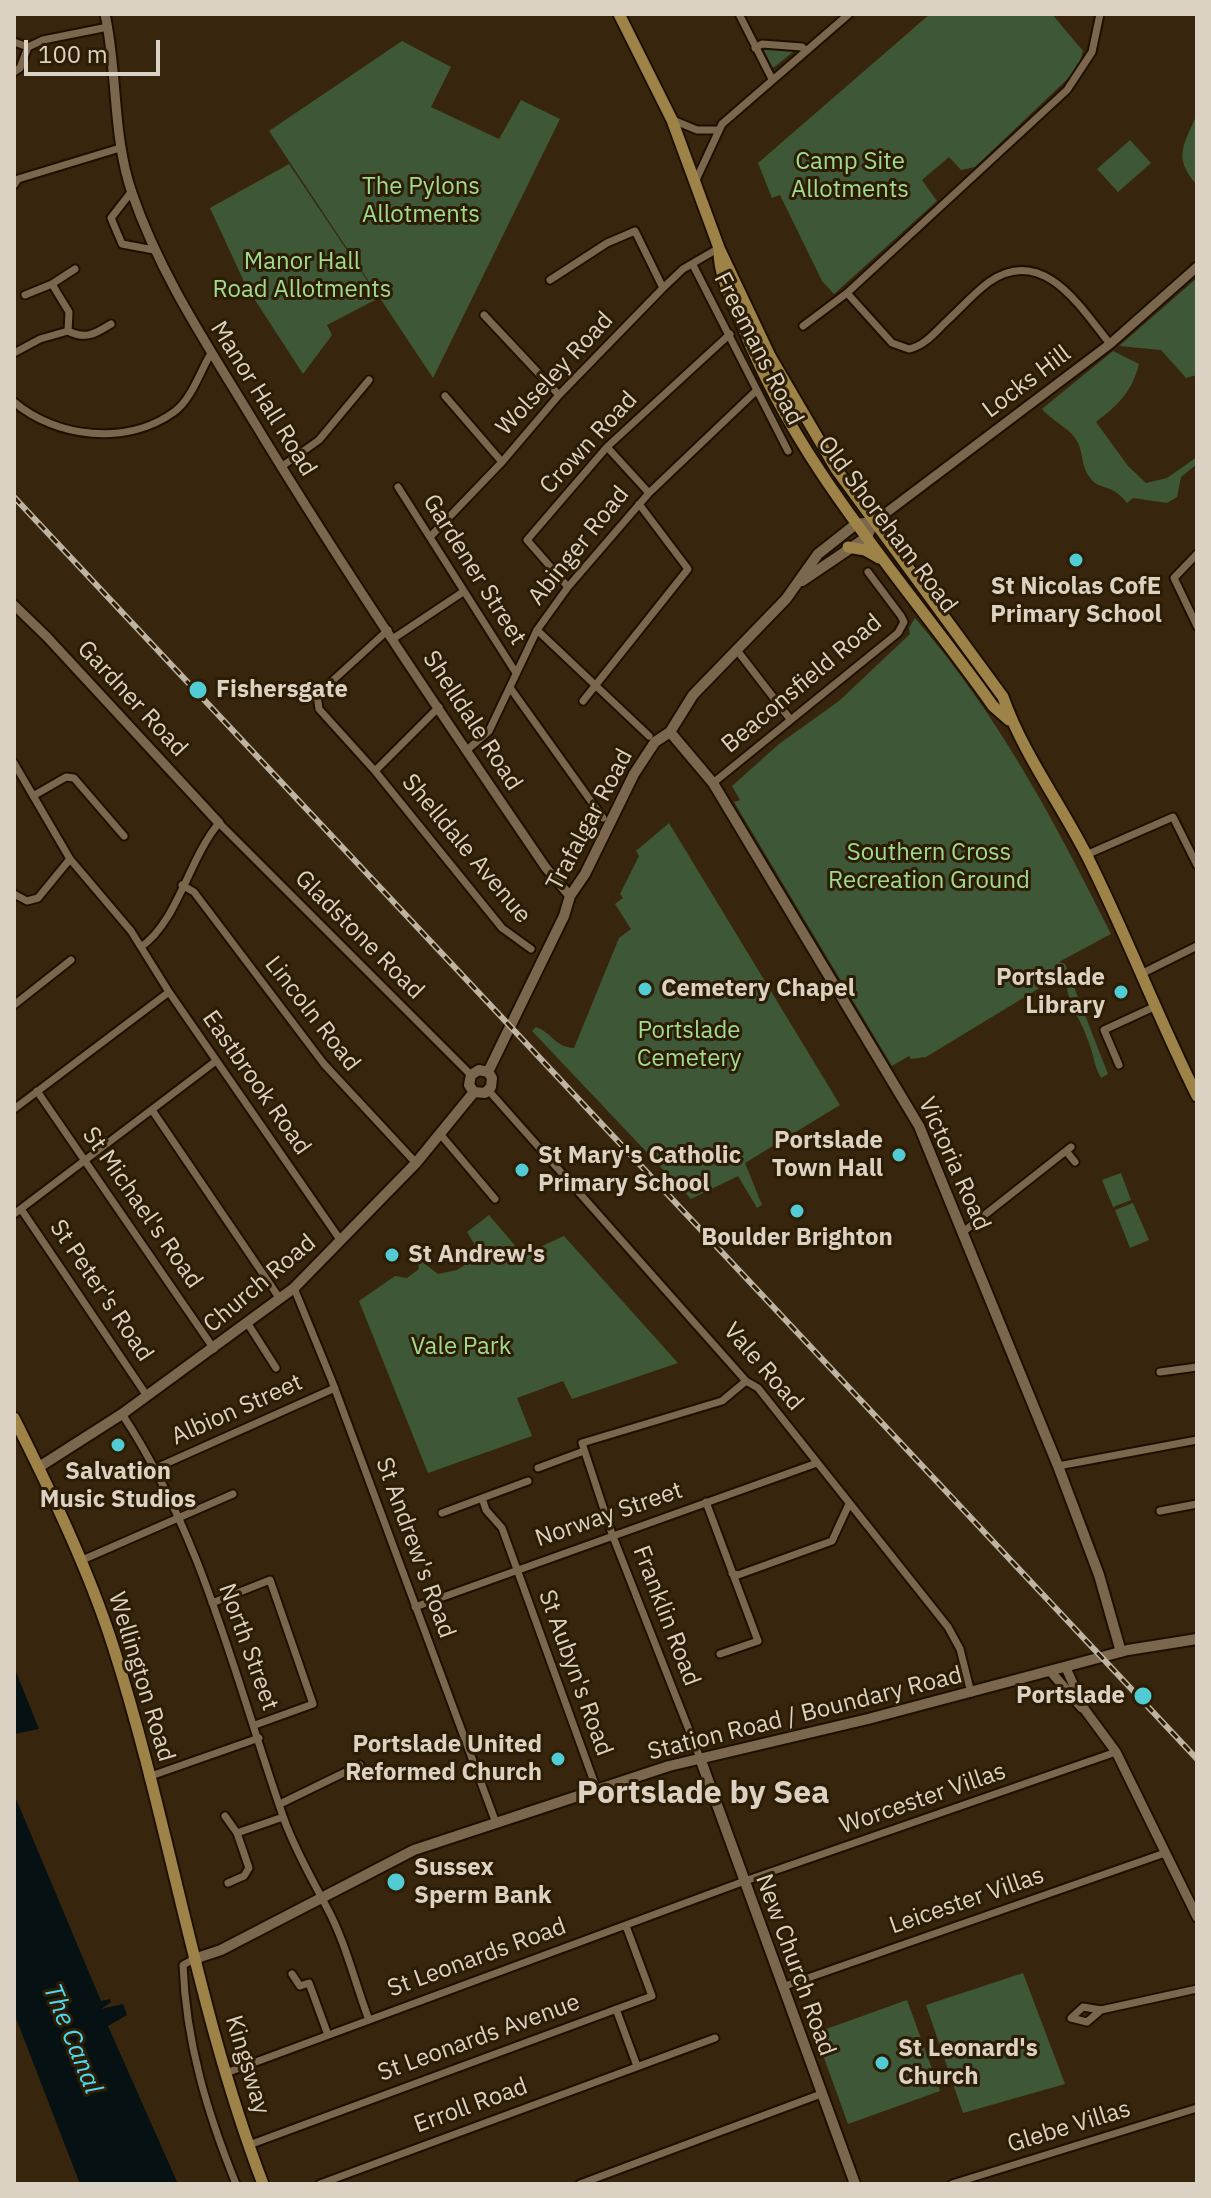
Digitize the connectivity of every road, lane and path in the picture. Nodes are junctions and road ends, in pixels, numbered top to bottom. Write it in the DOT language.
graph roads {
  1 [pos="105,14"];
  2 [pos="619,14"];
  3 [pos="739,14"];
  4 [pos="849,14"];
  5 [pos="1100,14"];
  6 [pos="108,27"];
  7 [pos="14,42"];
  8 [pos="28,47"];
  9 [pos="755,48"];
  10 [pos="806,51"];
  11 [pos="14,72"];
  12 [pos="772,79"];
  13 [pos="672,120"];
  14 [pos="717,130"];
  15 [pos="120,148"];
  16 [pos="696,180"];
  17 [pos="14,185"];
  18 [pos="132,191"];
  19 [pos="719,248"];
  20 [pos="154,250"];
  21 [pos="693,265"];
  22 [pos="1197,267"];
  23 [pos="75,269"];
  24 [pos="550,280"];
  25 [pos="52,284"];
  26 [pos="663,288"];
  27 [pos="847,293"];
  28 [pos="25,295"];
  29 [pos="484,315"];
  30 [pos="111,324"];
  31 [pos="803,326"];
  32 [pos="68,331"];
  33 [pos="730,334"];
  34 [pos="1110,344"];
  35 [pos="14,353"];
  36 [pos="210,355"];
  37 [pos="369,380"];
  38 [pos="756,391"];
  39 [pos="559,395"];
  40 [pos="445,396"];
  41 [pos="14,402"];
  42 [pos="607,447"];
  43 [pos="788,451"];
  44 [pos="502,462"];
  45 [pos="281,467"];
  46 [pos="398,487"];
  47 [pos="649,493"];
  48 [pos="639,504"];
  49 [pos="874,522"];
  50 [pos="856,524"];
  51 [pos="430,537"];
  52 [pos="867,537"];
  53 [pos="848,547"];
  54 [pos="1197,554"];
  55 [pos="886,562"];
  56 [pos="345,565"];
  57 [pos="868,572"];
  58 [pos="802,581"];
  59 [pos="568,587"];
  60 [pos="463,592"];
  61 [pos="14,605"];
  62 [pos="1197,626"];
  63 [pos="537,630"];
  64 [pos="391,634"];
  65 [pos="736,649"];
  66 [pos="516,673"];
  67 [pos="594,684"];
  68 [pos="511,689"];
  69 [pos="583,701"];
  70 [pos="439,707"];
  71 [pos="790,719"];
  72 [pos="1012,724"];
  73 [pos="670,732"];
  74 [pos="649,736"];
  75 [pos="560,737"];
  76 [pos="552,747"];
  77 [pos="467,750"];
  78 [pos="14,763"];
  79 [pos="375,771"];
  80 [pos="713,783"];
  81 [pos="33,796"];
  82 [pos="603,818"];
  83 [pos="219,823"];
  84 [pos="124,836"];
  85 [pos="1086,855"];
  86 [pos="70,859"];
  87 [pos="1197,865"];
  88 [pos="182,885"];
  89 [pos="14,894"];
  90 [pos="570,896"];
  91 [pos="1197,946"];
  92 [pos="141,947"];
  93 [pos="531,949"];
  94 [pos="71,960"];
  95 [pos="1143,973"];
  96 [pos="169,992"];
  97 [pos="14,1005"];
  98 [pos="1156,1006"];
  99 [pos="216,1061"];
  100 [pos="1119,1065"];
  101 [pos="488,1072"];
  102 [pos="471,1075"];
  103 [pos="37,1091"];
  104 [pos="489,1091"];
  105 [pos="474,1092"];
  106 [pos="1197,1096"];
  107 [pos="14,1109"];
  108 [pos="152,1110"];
  109 [pos="441,1135"];
  110 [pos="85,1160"];
  111 [pos="1075,1162"];
  112 [pos="416,1163"];
  113 [pos="495,1199"];
  114 [pos="18,1212"];
  115 [pos="963,1232"];
  116 [pos="341,1241"];
  117 [pos="294,1288"];
  118 [pos="280,1299"];
  119 [pos="248,1324"];
  120 [pos="214,1349"];
  121 [pos="1197,1367"];
  122 [pos="276,1368"];
  123 [pos="1160,1372"];
  124 [pos="746,1381"];
  125 [pos="335,1388"];
  126 [pos="147,1396"];
  127 [pos="122,1414"];
  128 [pos="14,1418"];
  129 [pos="1197,1440"];
  130 [pos="583,1447"];
  131 [pos="817,1463"];
  132 [pos="1058,1466"];
  133 [pos="39,1467"];
  134 [pos="156,1468"];
  135 [pos="538,1468"];
  136 [pos="528,1481"];
  137 [pos="233,1494"];
  138 [pos="482,1498"];
  139 [pos="706,1502"];
  140 [pos="849,1504"];
  141 [pos="1197,1504"];
  142 [pos="1160,1511"];
  143 [pos="442,1513"];
  144 [pos="178,1519"];
  145 [pos="612,1534"];
  146 [pos="80,1561"];
  147 [pos="516,1569"];
  148 [pos="732,1573"];
  149 [pos="212,1603"];
  150 [pos="415,1607"];
  151 [pos="1197,1639"];
  152 [pos="1121,1652"];
  153 [pos="720,1654"];
  154 [pos="1066,1668"];
  155 [pos="1051,1672"];
  156 [pos="971,1693"];
  157 [pos="1085,1710"];
  158 [pos="255,1725"];
  159 [pos="259,1738"];
  160 [pos="1116,1752"];
  161 [pos="700,1758"];
  162 [pos="360,1765"];
  163 [pos="148,1777"];
  164 [pos="597,1790"];
  165 [pos="280,1804"];
  166 [pos="225,1816"];
  167 [pos="283,1817"];
  168 [pos="496,1823"];
  169 [pos="237,1833"];
  170 [pos="1165,1853"];
  171 [pos="742,1882"];
  172 [pos="228,1883"];
  173 [pos="321,1899"];
  174 [pos="1197,1917"];
  175 [pos="626,1926"];
  176 [pos="194,1959"];
  177 [pos="292,1974"];
  178 [pos="782,1988"];
  179 [pos="1197,1989"];
  180 [pos="616,2009"];
  181 [pos="1101,2010"];
  182 [pos="369,2020"];
  183 [pos="328,2035"];
  184 [pos="715,2038"];
  185 [pos="637,2066"];
  186 [pos="226,2073"];
  187 [pos="821,2094"];
  188 [pos="1197,2108"];
  189 [pos="249,2145"];
  190 [pos="236,2184"];
  191 [pos="263,2184"];
  192 [pos="320,2184"];
  193 [pos="580,2184"];
  194 [pos="855,2184"];
  195 [pos="952,2184"];
  1 -- 6 [label="street, Manor Hall Road"];
  2 -- 13 [label="main road, Old Shoreham Road"];
  3 -- 9 [label="street"];
  4 -- 10 [label="street"];
  5 -- 27 [label="street"];
  6 -- 8 [label="street"];
  6 -- 15 [label="street, Manor Hall Road"];
  7 -- 8 [label="street"];
  8 -- 11 [label="street"];
  9 -- 10 [label="street"];
  9 -- 12 [label="street"];
  10 -- 12 [label="street"];
  12 -- 14 [label="street"];
  13 -- 14 [label="street"];
  13 -- 16 [label="main road, Old Shoreham Road"];
  14 -- 16 [label="street"];
  15 -- 17 [label="street"];
  15 -- 18 [label="street, Manor Hall Road"];
  16 -- 19 [label="main road, Old Shoreham Road"];
  18 -- 20 [label="street, Manor Hall Road"];
  18 -- 20 [label="street"];
  19 -- 21 [label="street, Wolseley Road"];
  19 -- 49 [label="main road, Old Shoreham Road"];
  19 -- 50 [label="main road, Old Shoreham Road"];
  20 -- 36 [label="street, Manor Hall Road"];
  21 -- 26 [label="street, Wolseley Road"];
  21 -- 33 [label="street, Freemans Road"];
  22 -- 34 [label="street, Locks Hill"];
  23 -- 25 [label="street"];
  24 -- 26 [label="street"];
  25 -- 28 [label="street"];
  25 -- 32 [label="street"];
  26 -- 39 [label="street, Wolseley Road"];
  27 -- 31 [label="street"];
  27 -- 34 [label="street"];
  29 -- 39 [label="street"];
  30 -- 32 [label="street"];
  32 -- 35 [label="street"];
  33 -- 38 [label="street, Freemans Road"];
  33 -- 42 [label="street, Crown Road"];
  34 -- 49 [label="street, Locks Hill"];
  36 -- 41 [label="street"];
  36 -- 45 [label="street, Manor Hall Road"];
  37 -- 45 [label="street"];
  38 -- 43 [label="street, Freemans Road"];
  38 -- 47 [label="street, Abinger Road"];
  39 -- 44 [label="street, Wolseley Road"];
  40 -- 44 [label="street"];
  42 -- 47 [label="street"];
  42 -- 59 [label="street, Crown Road"];
  44 -- 51 [label="street, Wolseley Road"];
  45 -- 56 [label="street, Manor Hall Road"];
  46 -- 51 [label="street, Gardener Street"];
  47 -- 48 [label="street, Abinger Road"];
  48 -- 59 [label="street, Abinger Road"];
  48 -- 67 [label="street"];
  49 -- 50 [label="main road"];
  49 -- 52 [label="main road"];
  49 -- 72 [label="main road, Old Shoreham Road"];
  50 -- 52 [label="main road, Old Shoreham Road"];
  50 -- 58 [label="main road, Trafalgar Road"];
  51 -- 60 [label="street, Gardener Street"];
  52 -- 53 [label="main road, Trafalgar Road"];
  52 -- 55 [label="main road, Old Shoreham Road"];
  53 -- 55 [label="main road"];
  53 -- 58 [label="main road, Trafalgar Road"];
  54 -- 62 [label="street"];
  55 -- 72 [label="main road, Old Shoreham Road"];
  56 -- 64 [label="street, Shelldale Road"];
  57 -- 71 [label="street, Beaconsfield Road"];
  58 -- 65 [label="main road, Trafalgar Road"];
  59 -- 63 [label="street, Abinger Road"];
  60 -- 64 [label="street"];
  60 -- 66 [label="street, Gardener Street"];
  61 -- 83 [label="street, Gardner Road"];
  63 -- 66 [label="street, Abinger Road"];
  63 -- 67 [label="street"];
  64 -- 70 [label="street, Shelldale Road"];
  64 -- 79 [label="street, Shelldale Avenue"];
  65 -- 71 [label="street"];
  65 -- 73 [label="main road, Trafalgar Road"];
  66 -- 68 [label="street, Abinger Road"];
  67 -- 69 [label="street"];
  67 -- 74 [label="street"];
  68 -- 76 [label="street"];
  68 -- 77 [label="street, Abinger Road"];
  70 -- 77 [label="street, Shelldale Road"];
  70 -- 79 [label="street"];
  71 -- 80 [label="street, Beaconsfield Road"];
  72 -- 85 [label="main road, Old Shoreham Road"];
  73 -- 80 [label="main road, Victoria Road"];
  73 -- 90 [label="main road, Trafalgar Road"];
  75 -- 76 [label="street"];
  76 -- 82 [label="street"];
  77 -- 90 [label="street, Shelldale Road"];
  78 -- 81 [label="street, Eastbrook Road"];
  79 -- 93 [label="street, Shelldale Avenue"];
  80 -- 115 [label="main road, Victoria Road"];
  81 -- 84 [label="street"];
  81 -- 86 [label="street, Eastbrook Road"];
  83 -- 88 [label="street"];
  83 -- 102 [label="street, Gladstone Road"];
  85 -- 87 [label="street"];
  85 -- 95 [label="main road, Old Shoreham Road"];
  86 -- 89 [label="street"];
  86 -- 92 [label="street, Eastbrook Road"];
  88 -- 92 [label="street"];
  88 -- 112 [label="street, Lincoln Road"];
  90 -- 101 [label="main road, Trafalgar Road"];
  91 -- 95 [label="street"];
  92 -- 96 [label="street, Eastbrook Road"];
  94 -- 97 [label="street"];
  95 -- 98 [label="main road, Old Shoreham Road"];
  96 -- 99 [label="street, Eastbrook Road"];
  96 -- 103 [label="street"];
  98 -- 100 [label="street"];
  98 -- 106 [label="main road, Old Shoreham Road"];
  99 -- 108 [label="street"];
  99 -- 116 [label="street, Eastbrook Road"];
  101 -- 102 [label="main road"];
  101 -- 104 [label="main road"];
  102 -- 105 [label="main road"];
  103 -- 107 [label="street"];
  103 -- 110 [label="street, St Michael's Road"];
  104 -- 105 [label="main road"];
  104 -- 124 [label="street, Vale Road"];
  105 -- 109 [label="main road, Church Road"];
  108 -- 110 [label="street"];
  108 -- 118 [label="street"];
  109 -- 112 [label="main road, Church Road"];
  109 -- 113 [label="street"];
  110 -- 114 [label="street"];
  110 -- 120 [label="street, St Michael's Road"];
  111 -- 115 [label="street"];
  112 -- 116 [label="main road, Church Road"];
  114 -- 126 [label="street, St Peter's Road"];
  115 -- 132 [label="main road, Victoria Road"];
  116 -- 117 [label="main road, Church Road"];
  117 -- 118 [label="main road, Church Road"];
  117 -- 125 [label="street, St Andrew's Road"];
  118 -- 119 [label="main road, Church Road"];
  119 -- 120 [label="main road, Church Road"];
  119 -- 122 [label="street"];
  120 -- 126 [label="main road, Church Road"];
  121 -- 123 [label="street"];
  124 -- 130 [label="street"];
  124 -- 131 [label="street, Vale Road"];
  125 -- 134 [label="street, Albion Street"];
  125 -- 150 [label="street, St Andrew's Road"];
  126 -- 127 [label="main road, Church Road"];
  127 -- 133 [label="main road, Church Road"];
  127 -- 134 [label="street, North Street"];
  128 -- 133 [label="main road, Wellington Road"];
  129 -- 132 [label="street"];
  130 -- 135 [label="street"];
  130 -- 145 [label="street, Franklin Road"];
  131 -- 139 [label="street, Norway Street"];
  131 -- 140 [label="street, Vale Road"];
  132 -- 152 [label="main road, Victoria Road"];
  133 -- 146 [label="main road, Wellington Road"];
  134 -- 144 [label="street, North Street"];
  136 -- 138 [label="street"];
  137 -- 144 [label="street"];
  138 -- 143 [label="street"];
  138 -- 147 [label="street, St Aubyn's Road"];
  139 -- 145 [label="street, Norway Street"];
  139 -- 148 [label="street"];
  140 -- 148 [label="street"];
  140 -- 156 [label="street, Vale Road"];
  141 -- 142 [label="street"];
  144 -- 146 [label="street"];
  144 -- 149 [label="street, North Street"];
  145 -- 147 [label="street, Norway Street"];
  145 -- 161 [label="street, Franklin Road"];
  146 -- 163 [label="main road, Wellington Road"];
  147 -- 150 [label="street, Norway Street"];
  147 -- 164 [label="street, St Aubyn's Road"];
  148 -- 153 [label="street"];
  149 -- 158 [label="street, North Street"];
  149 -- 158 [label="street"];
  150 -- 168 [label="street, St Andrew's Road"];
  151 -- 152 [label="main road, Station Road / Boundary Road"];
  152 -- 154 [label="main road, Station Road / Boundary Road"];
  154 -- 155 [label="main road, Station Road / Boundary Road"];
  154 -- 157 [label="street"];
  155 -- 156 [label="main road, Station Road / Boundary Road"];
  155 -- 157 [label="street"];
  156 -- 161 [label="main road, Station Road / Boundary Road"];
  157 -- 160 [label="street"];
  158 -- 159 [label="street, North Street"];
  159 -- 163 [label="street"];
  159 -- 165 [label="street, North Street"];
  160 -- 170 [label="street"];
  160 -- 171 [label="street, Worcester Villas"];
  161 -- 164 [label="main road, Station Road / Boundary Road"];
  161 -- 171 [label="main road, New Church Road"];
  162 -- 165 [label="street"];
  163 -- 176 [label="main road, Wellington Road"];
  164 -- 168 [label="main road, Station Road / Boundary Road"];
  165 -- 167 [label="street, North Street"];
  166 -- 169 [label="street"];
  167 -- 169 [label="street"];
  167 -- 173 [label="street, North Street"];
  168 -- 173 [label="main road, Station Road / Boundary Road"];
  169 -- 172 [label="street"];
  170 -- 174 [label="street"];
  170 -- 178 [label="street, Leicester Villas"];
  171 -- 175 [label="street, St Leonards Road"];
  171 -- 178 [label="main road, New Church Road"];
  173 -- 176 [label="main road, Station Road / Boundary Road"];
  173 -- 182 [label="street, North Street"];
  175 -- 180 [label="street, St Leonards Avenue"];
  175 -- 182 [label="street, St Leonards Road"];
  176 -- 186 [label="main road, Kingsway"];
  176 -- 190 [label="street"];
  177 -- 183 [label="street"];
  178 -- 187 [label="main road, New Church Road"];
  179 -- 181 [label="street"];
  180 -- 185 [label="street"];
  180 -- 189 [label="street, St Leonards Avenue"];
  182 -- 183 [label="street, St Leonards Road"];
  183 -- 186 [label="street, St Leonards Road"];
  184 -- 185 [label="street, Erroll Road"];
  185 -- 192 [label="street, Erroll Road"];
  186 -- 189 [label="main road, Kingsway"];
  187 -- 193 [label="street"];
  187 -- 194 [label="main road, New Church Road"];
  188 -- 195 [label="street, Glebe Villas"];
  189 -- 191 [label="main road, Kingsway"];
}
